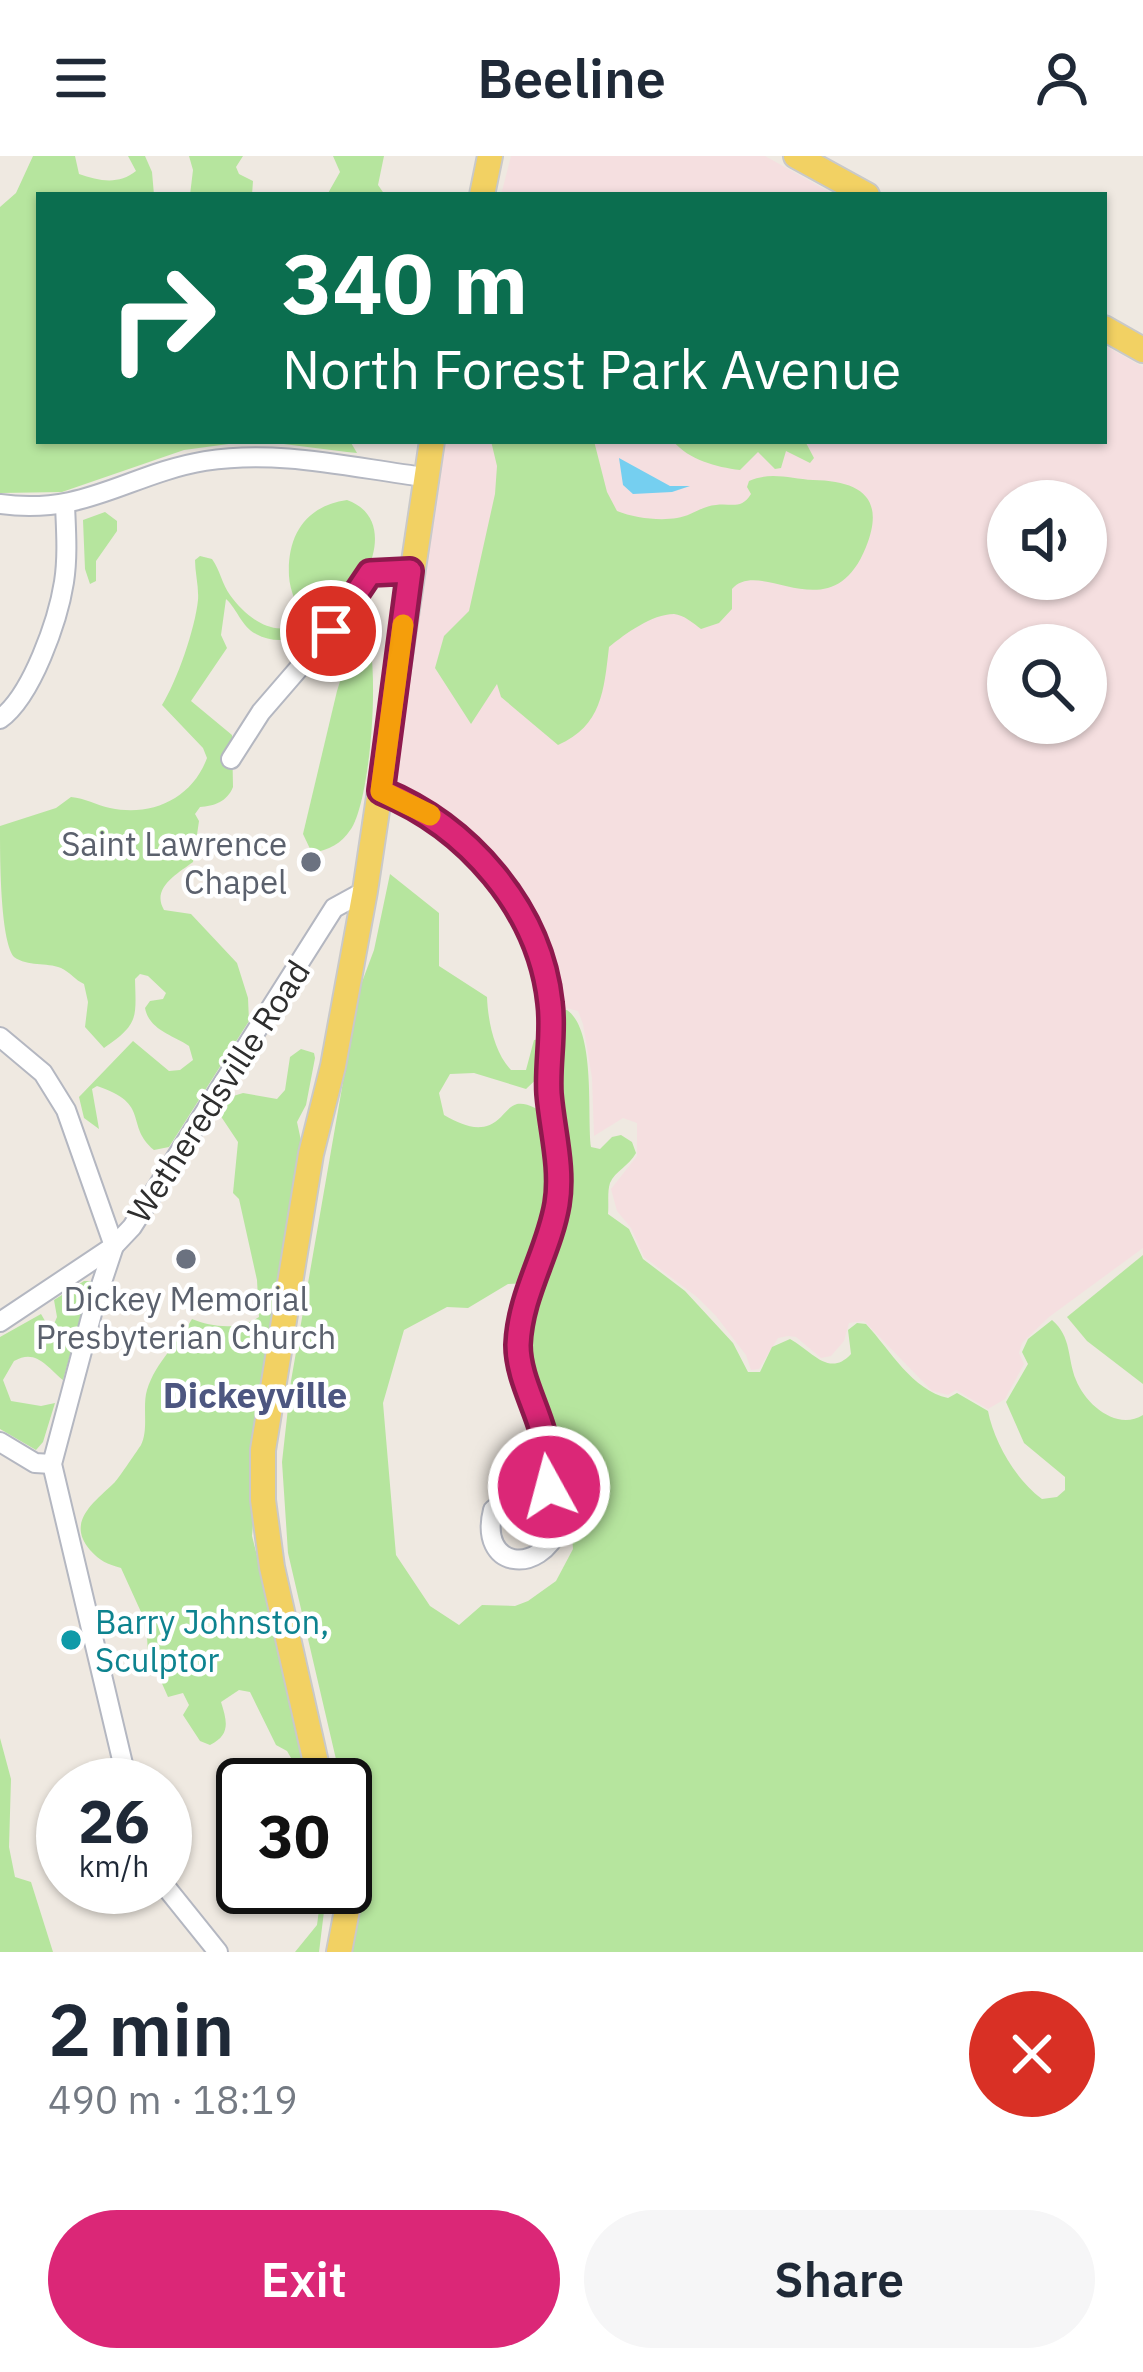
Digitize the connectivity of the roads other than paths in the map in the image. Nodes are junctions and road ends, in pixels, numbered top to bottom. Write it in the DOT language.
graph roads {
  1 [pos="490,156"];
  2 [pos="796,156"];
  3 [pos="483,192"];
  4 [pos="862,192"];
  5 [pos="1107,330"];
  6 [pos="1143,350"];
  7 [pos="431,444"];
  8 [pos="425,477"];
  9 [pos="0,504"];
  10 [pos="65,505"];
  11 [pos="410,571"];
  12 [pos="0,718"];
  13 [pos="231,759"];
  14 [pos="381,791"];
  15 [pos="365,891"];
  16 [pos="0,1037"];
  17 [pos="333,1066"];
  18 [pos="114,1246"];
  19 [pos="0,1322"];
  20 [pos="0,1442"];
  21 [pos="52,1464"];
  22 [pos="549,1487"];
  23 [pos="122,1758"];
  24 [pos="315,1758"];
  25 [pos="330,1758"];
  26 [pos="187,1914"];
  27 [pos="332,1914"];
  28 [pos="346,1914"];
  29 [pos="218,1952"];
  30 [pos="328,1952"];
  31 [pos="339,1952"];
  1 -- 3 [label="main road"];
  2 -- 4 [label="main road"];
  5 -- 6 [label="main road"];
  7 -- 8 [label="main road"];
  8 -- 10 [label="street"];
  8 -- 11 [label="main road"];
  9 -- 10 [label="street"];
  10 -- 12 [label="street"];
  11 -- 13 [label="street"];
  11 -- 14 [label="main road"];
  14 -- 15 [label="main road"];
  14 -- 22 [label="street"];
  15 -- 17 [label="main road"];
  15 -- 18 [label="street, Wetheredsville Road"];
  16 -- 18 [label="street"];
  17 -- 24 [label="main road"];
  17 -- 25 [label="main road"];
  18 -- 19 [label="street, Wetheredsville Road"];
  18 -- 21 [label="street"];
  20 -- 21 [label="street"];
  21 -- 23 [label="street"];
  22 -- 22 [label="street"];
  26 -- 29 [label="street"];
  27 -- 30 [label="main road"];
  28 -- 31 [label="main road"];
}
